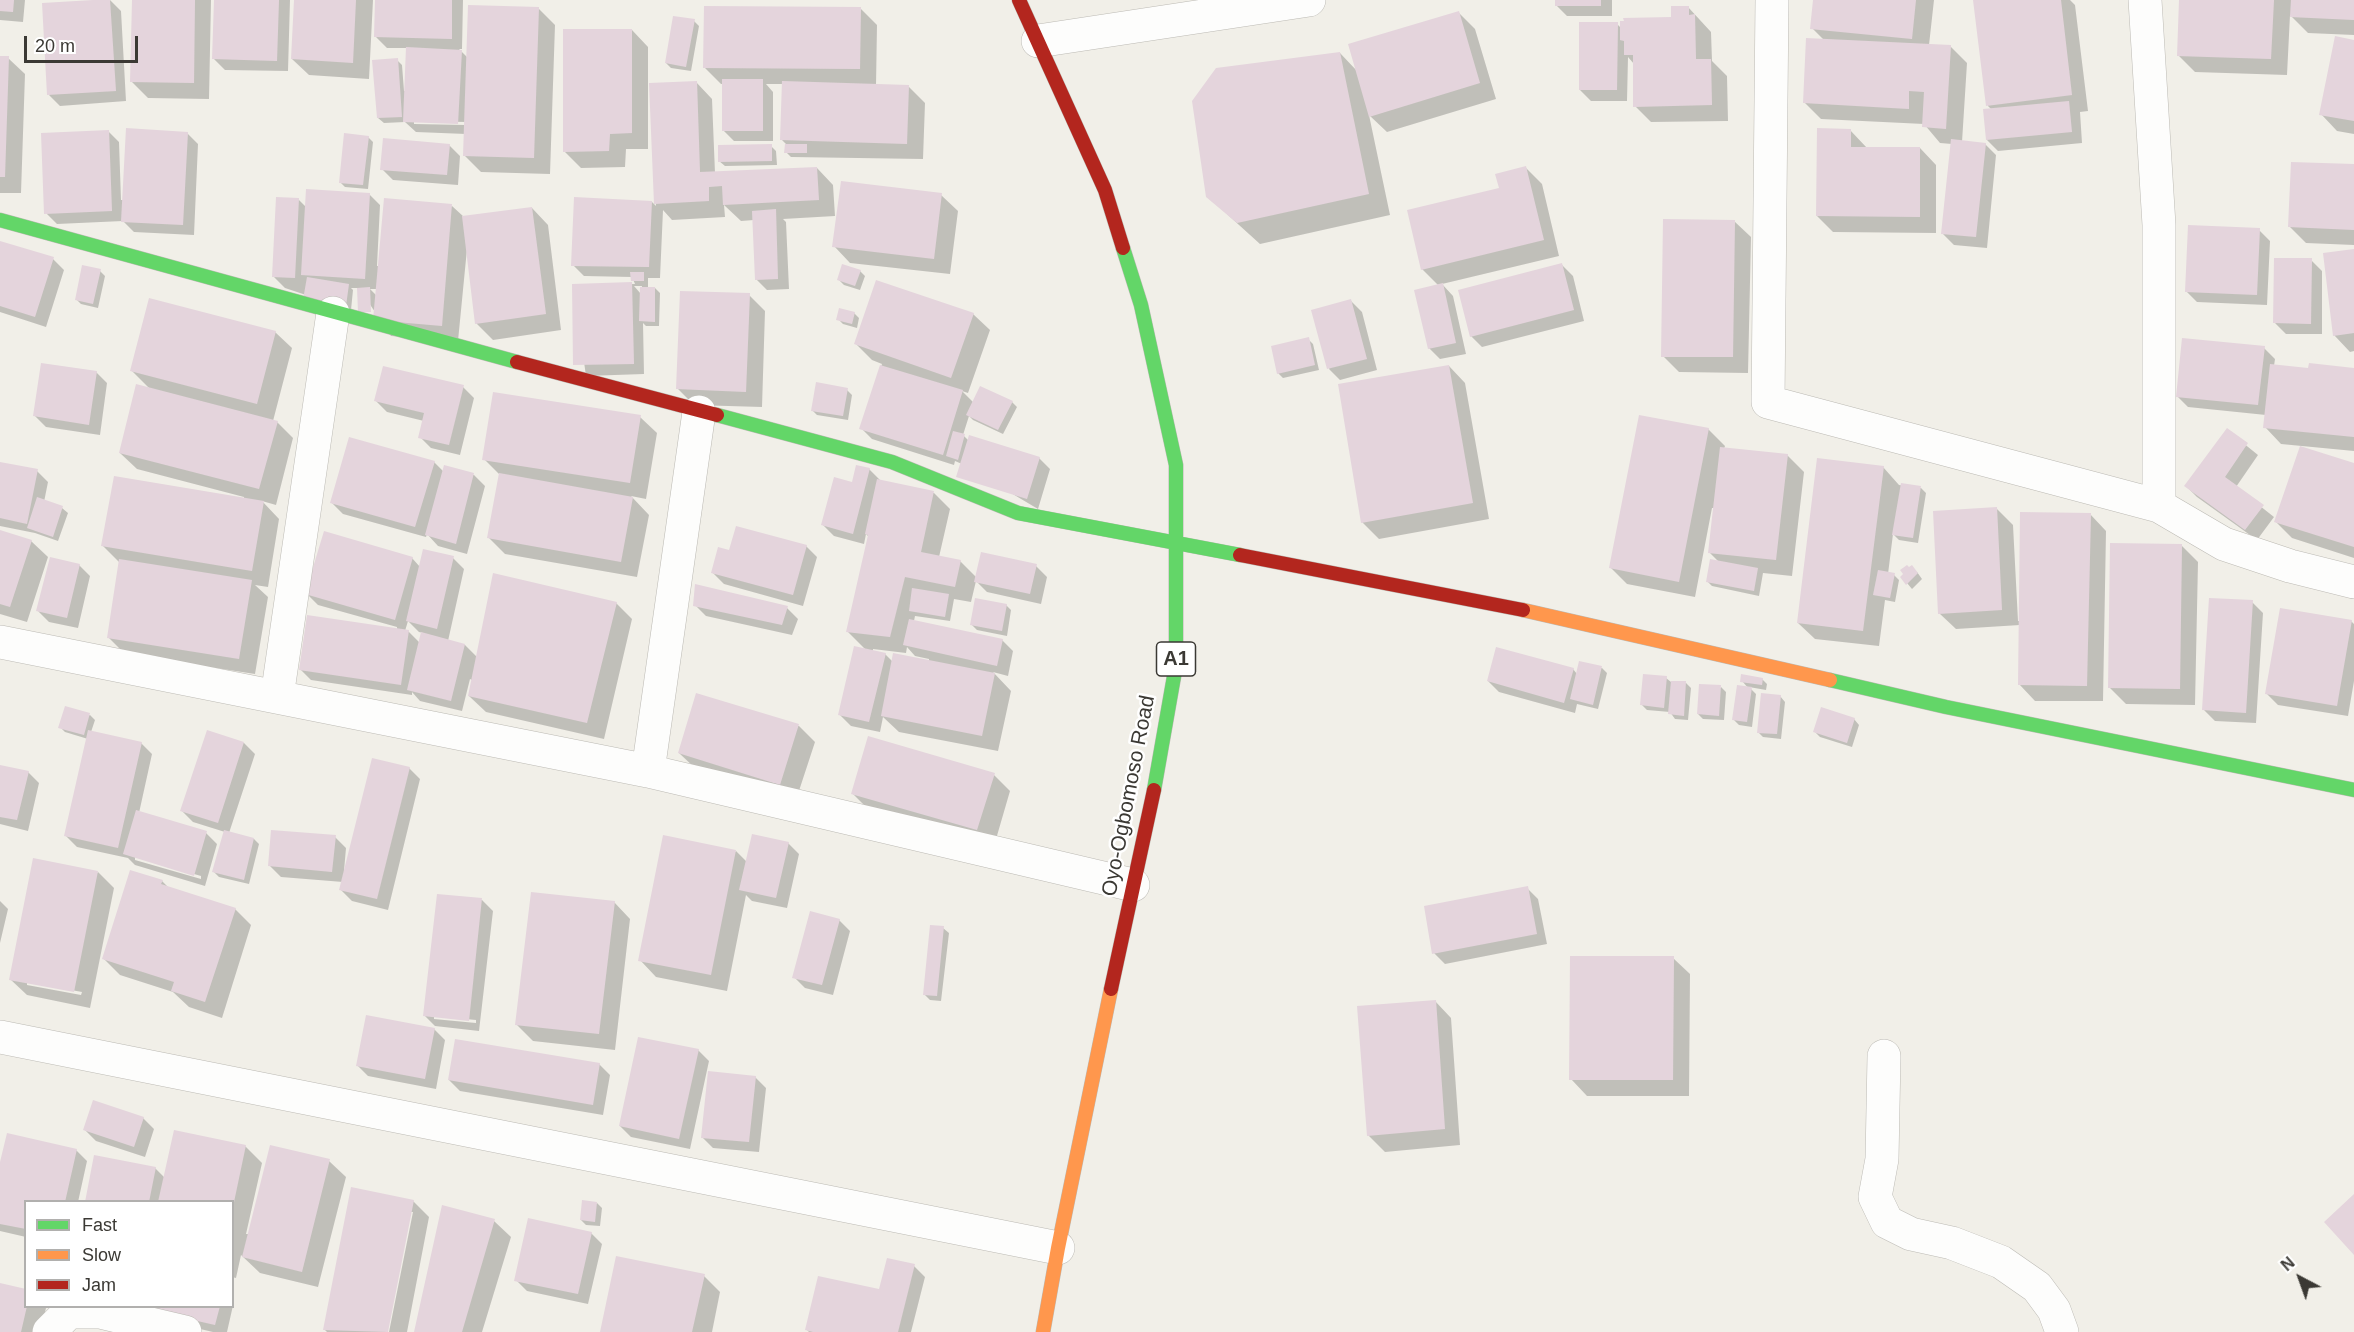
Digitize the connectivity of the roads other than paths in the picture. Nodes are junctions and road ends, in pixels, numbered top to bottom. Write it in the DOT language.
graph roads {
  1 [pos="1019,0"];
  2 [pos="1309,0"];
  3 [pos="1772,0"];
  4 [pos="2145,0"];
  5 [pos="1038,41"];
  6 [pos="0,220"];
  7 [pos="333,313"];
  8 [pos="699,412"];
  9 [pos="2158,506"];
  10 [pos="1176,542"];
  11 [pos="2354,582"];
  12 [pos="0,642"];
  13 [pos="278,697"];
  14 [pos="648,771"];
  15 [pos="2354,789"];
  16 [pos="1132,885"];
  17 [pos="0,1037"];
  18 [pos="1884,1056"];
  19 [pos="1058,1248"];
  20 [pos="49,1332"];
  21 [pos="185,1332"];
  22 [pos="1043,1332"];
  23 [pos="2062,1332"];
  1 -- 5 [label="main road, Oyo-Ogbomoso Road / A1"];
  2 -- 5 [label="street"];
  3 -- 9 [label="street"];
  4 -- 9 [label="street"];
  5 -- 10 [label="main road, Oyo-Ogbomoso Road / A1"];
  6 -- 7 [label="main road"];
  7 -- 8 [label="main road"];
  7 -- 13 [label="street"];
  8 -- 10 [label="main road"];
  8 -- 14 [label="street"];
  9 -- 11 [label="street"];
  10 -- 15 [label="main road"];
  10 -- 16 [label="main road, Oyo-Ogbomoso Road / A1"];
  12 -- 13 [label="street"];
  13 -- 14 [label="street"];
  14 -- 16 [label="street"];
  16 -- 19 [label="main road, Oyo-Ogbomoso Road / A1"];
  17 -- 19 [label="street"];
  18 -- 23 [label="street"];
  19 -- 22 [label="main road, Oyo-Ogbomoso Road / A1"];
  20 -- 21 [label="street"];
}
